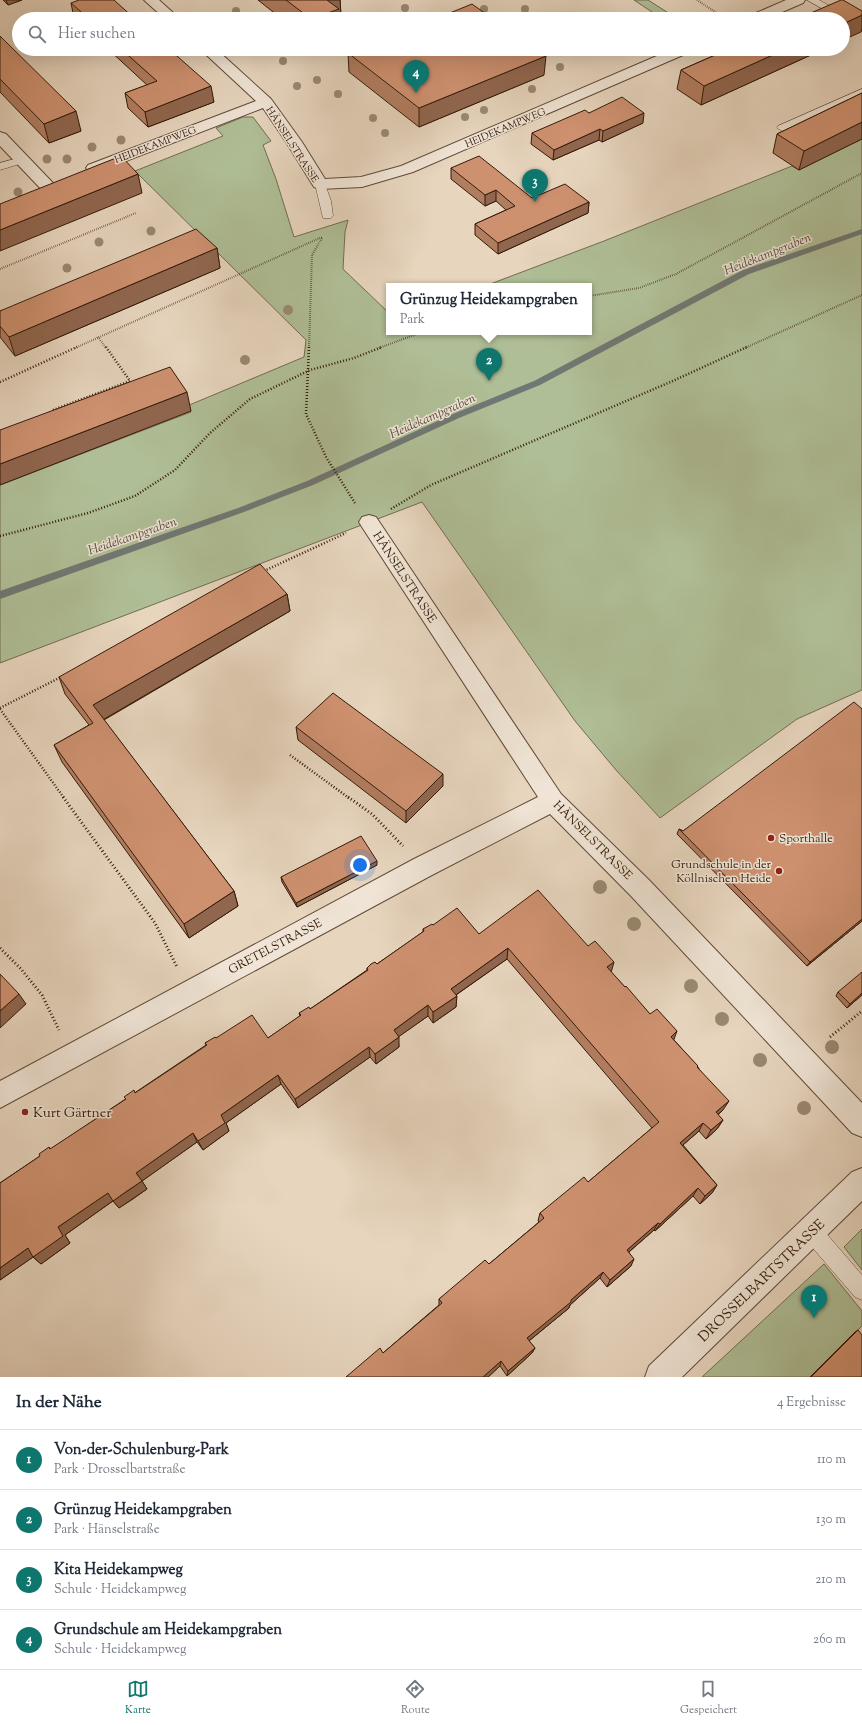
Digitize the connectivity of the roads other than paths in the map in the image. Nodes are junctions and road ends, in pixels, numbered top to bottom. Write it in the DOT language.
graph roads {
  1 [pos="151,0"];
  2 [pos="798,0"];
  3 [pos="812,0"];
  4 [pos="165,12"];
  5 [pos="770,12"];
  6 [pos="833,12"];
  7 [pos="850,21"];
  8 [pos="862,28"];
  9 [pos="215,56"];
  10 [pos="669,56"];
  11 [pos="862,92"];
  12 [pos="266,102"];
  13 [pos="782,128"];
  14 [pos="0,137"];
  15 [pos="22,160"];
  16 [pos="0,168"];
  17 [pos="84,172"];
  18 [pos="320,184"];
  19 [pos="48,186"];
  20 [pos="327,216"];
  21 [pos="363,513"];
  22 [pos="553,801"];
  23 [pos="0,1095"];
  24 [pos="862,1123"];
  25 [pos="862,1182"];
  26 [pos="812,1232"];
  27 [pos="862,1290"];
  28 [pos="660,1377"];
  1 -- 4 [label="street"];
  2 -- 5 [label="street"];
  3 -- 6 [label="lane"];
  7 -- 8 [label="lane"];
  9 -- 12 [label="street, HÄNSELSTRASSE"];
  10 -- 18 [label="street, HEIDEKAMPWEG"];
  11 -- 13 [label="lane"];
  12 -- 17 [label="street, HEIDEKAMPWEG"];
  12 -- 18 [label="street, HÄNSELSTRASSE"];
  14 -- 15 [label="street"];
  15 -- 16 [label="lane"];
  15 -- 19 [label="street"];
  18 -- 20 [label="lane, HÄNSELSTRASSE"];
  21 -- 22 [label="street, HÄNSELSTRASSE"];
  22 -- 23 [label="street, GRETELSTRASSE"];
  22 -- 24 [label="street, HÄNSELSTRASSE"];
  25 -- 26 [label="street, DROSSELBARTSTRASSE"];
  26 -- 27 [label="lane"];
  26 -- 28 [label="street, DROSSELBARTSTRASSE"];
}
